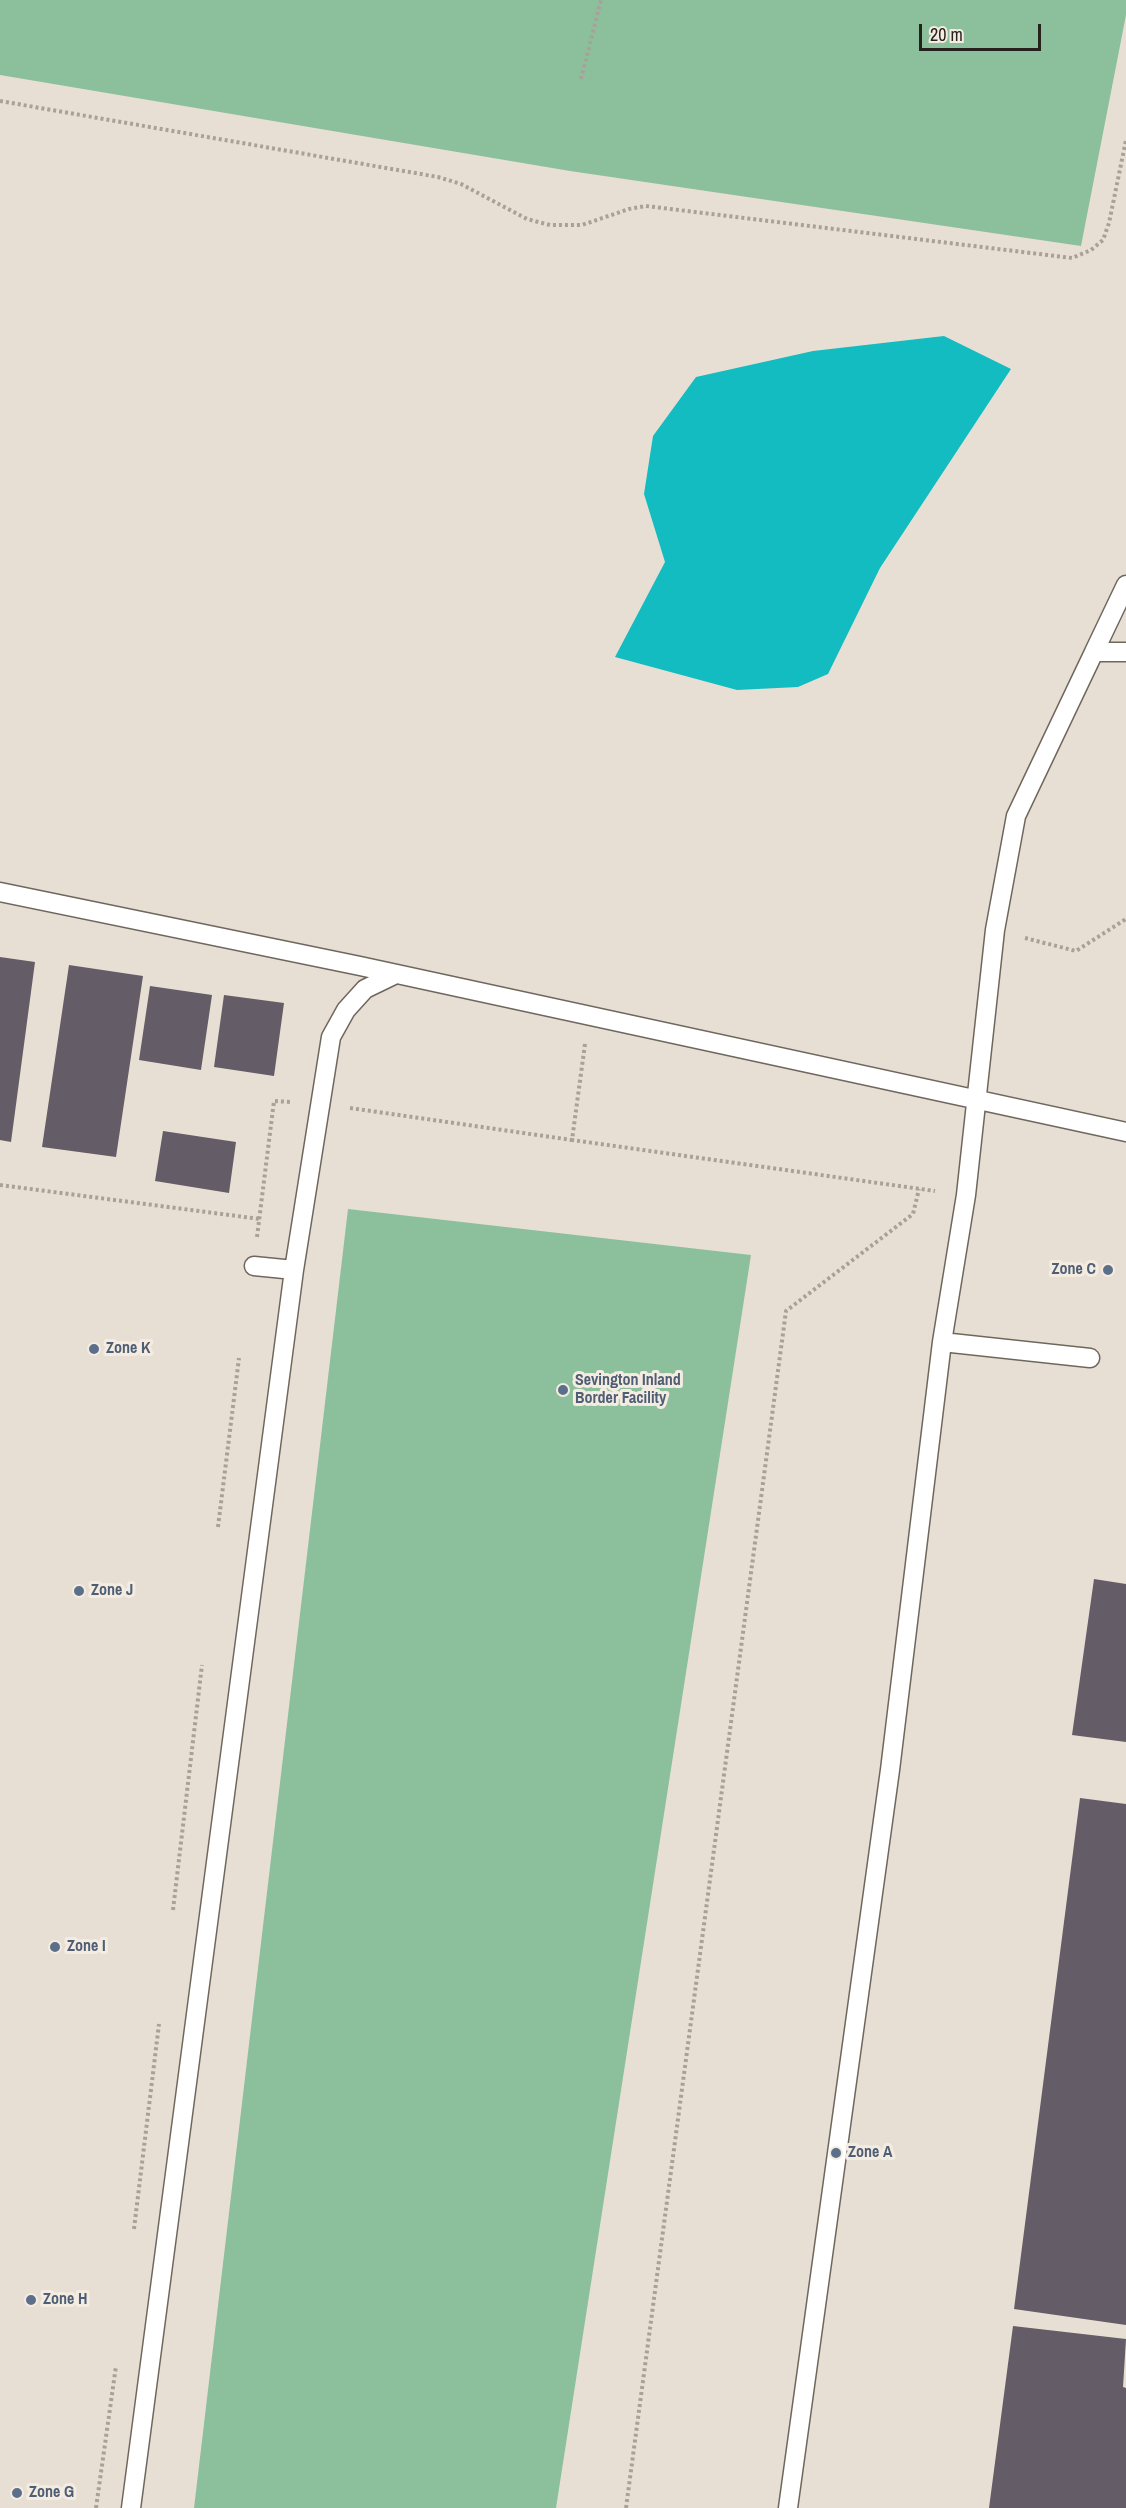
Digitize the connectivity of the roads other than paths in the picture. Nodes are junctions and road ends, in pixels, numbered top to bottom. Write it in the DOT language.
graph roads {
  1 [pos="1126,585"];
  2 [pos="1094,652"];
  3 [pos="1126,652"];
  4 [pos="0,892"];
  5 [pos="396,974"];
  6 [pos="976,1100"];
  7 [pos="1126,1132"];
  8 [pos="254,1266"];
  9 [pos="294,1270"];
  10 [pos="942,1342"];
  11 [pos="1090,1358"];
  12 [pos="131,2508"];
  13 [pos="788,2508"];
  1 -- 2 [label="lane"];
  2 -- 3 [label="lane"];
  2 -- 6 [label="lane"];
  4 -- 5 [label="lane"];
  5 -- 6 [label="lane"];
  5 -- 9 [label="lane"];
  6 -- 7 [label="lane"];
  6 -- 10 [label="lane"];
  8 -- 9 [label="lane"];
  9 -- 12 [label="lane"];
  10 -- 11 [label="lane"];
  10 -- 13 [label="lane"];
}
